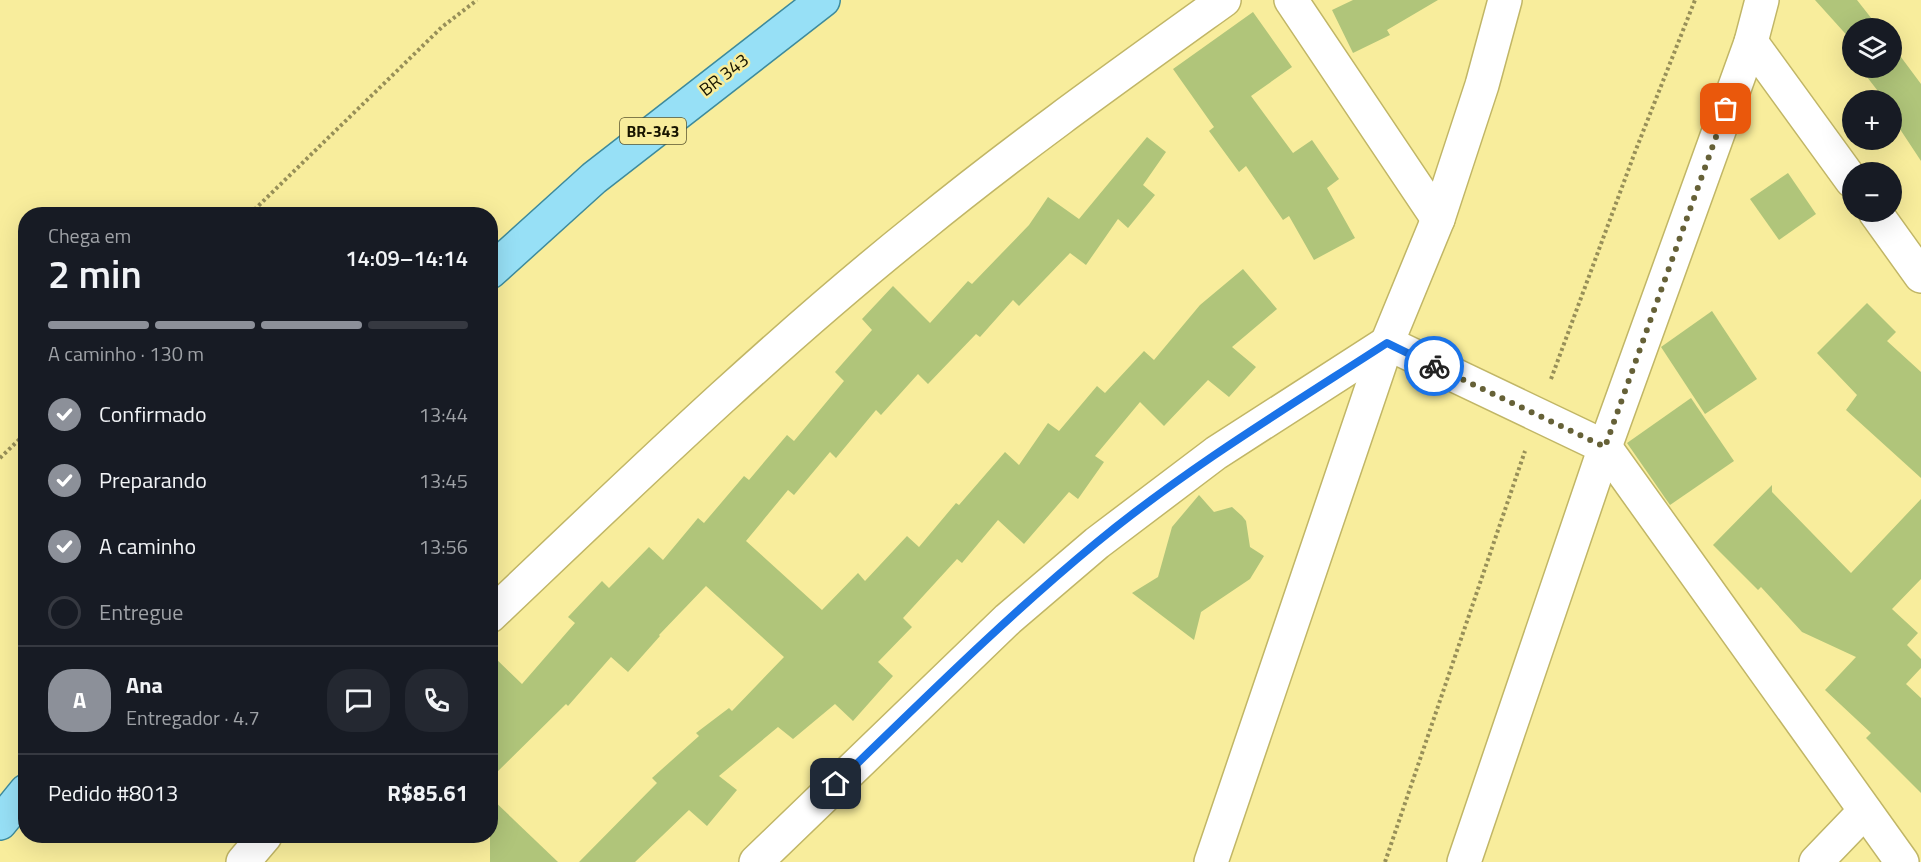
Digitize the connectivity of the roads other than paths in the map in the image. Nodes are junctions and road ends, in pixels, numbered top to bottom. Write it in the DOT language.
graph roads {
  1 [pos="823,0"];
  2 [pos="1224,0"];
  3 [pos="1291,0"];
  4 [pos="1505,0"];
  5 [pos="1762,0"];
  6 [pos="1751,42"];
  7 [pos="1842,167"];
  8 [pos="1438,219"];
  9 [pos="1882,222"];
  10 [pos="498,265"];
  11 [pos="1921,276"];
  12 [pos="1387,343"];
  13 [pos="1605,447"];
  14 [pos="498,608"];
  15 [pos="18,801"];
  16 [pos="1865,811"];
  17 [pos="0,824"];
  18 [pos="259,843"];
  19 [pos="243,862"];
  20 [pos="756,862"];
  21 [pos="1211,862"];
  22 [pos="1464,862"];
  23 [pos="1816,862"];
  24 [pos="1902,862"];
  1 -- 10 [label="main road, BR 343 / BR-343"];
  2 -- 14 [label="street"];
  3 -- 8 [label="street"];
  4 -- 8 [label="street"];
  5 -- 6 [label="street"];
  6 -- 7 [label="street"];
  6 -- 13 [label="street"];
  8 -- 12 [label="street"];
  9 -- 11 [label="street"];
  12 -- 13 [label="street"];
  12 -- 20 [label="street"];
  12 -- 21 [label="street"];
  13 -- 16 [label="street"];
  13 -- 22 [label="street"];
  15 -- 17 [label="main road"];
  16 -- 23 [label="street"];
  16 -- 24 [label="street"];
  18 -- 19 [label="street"];
}
